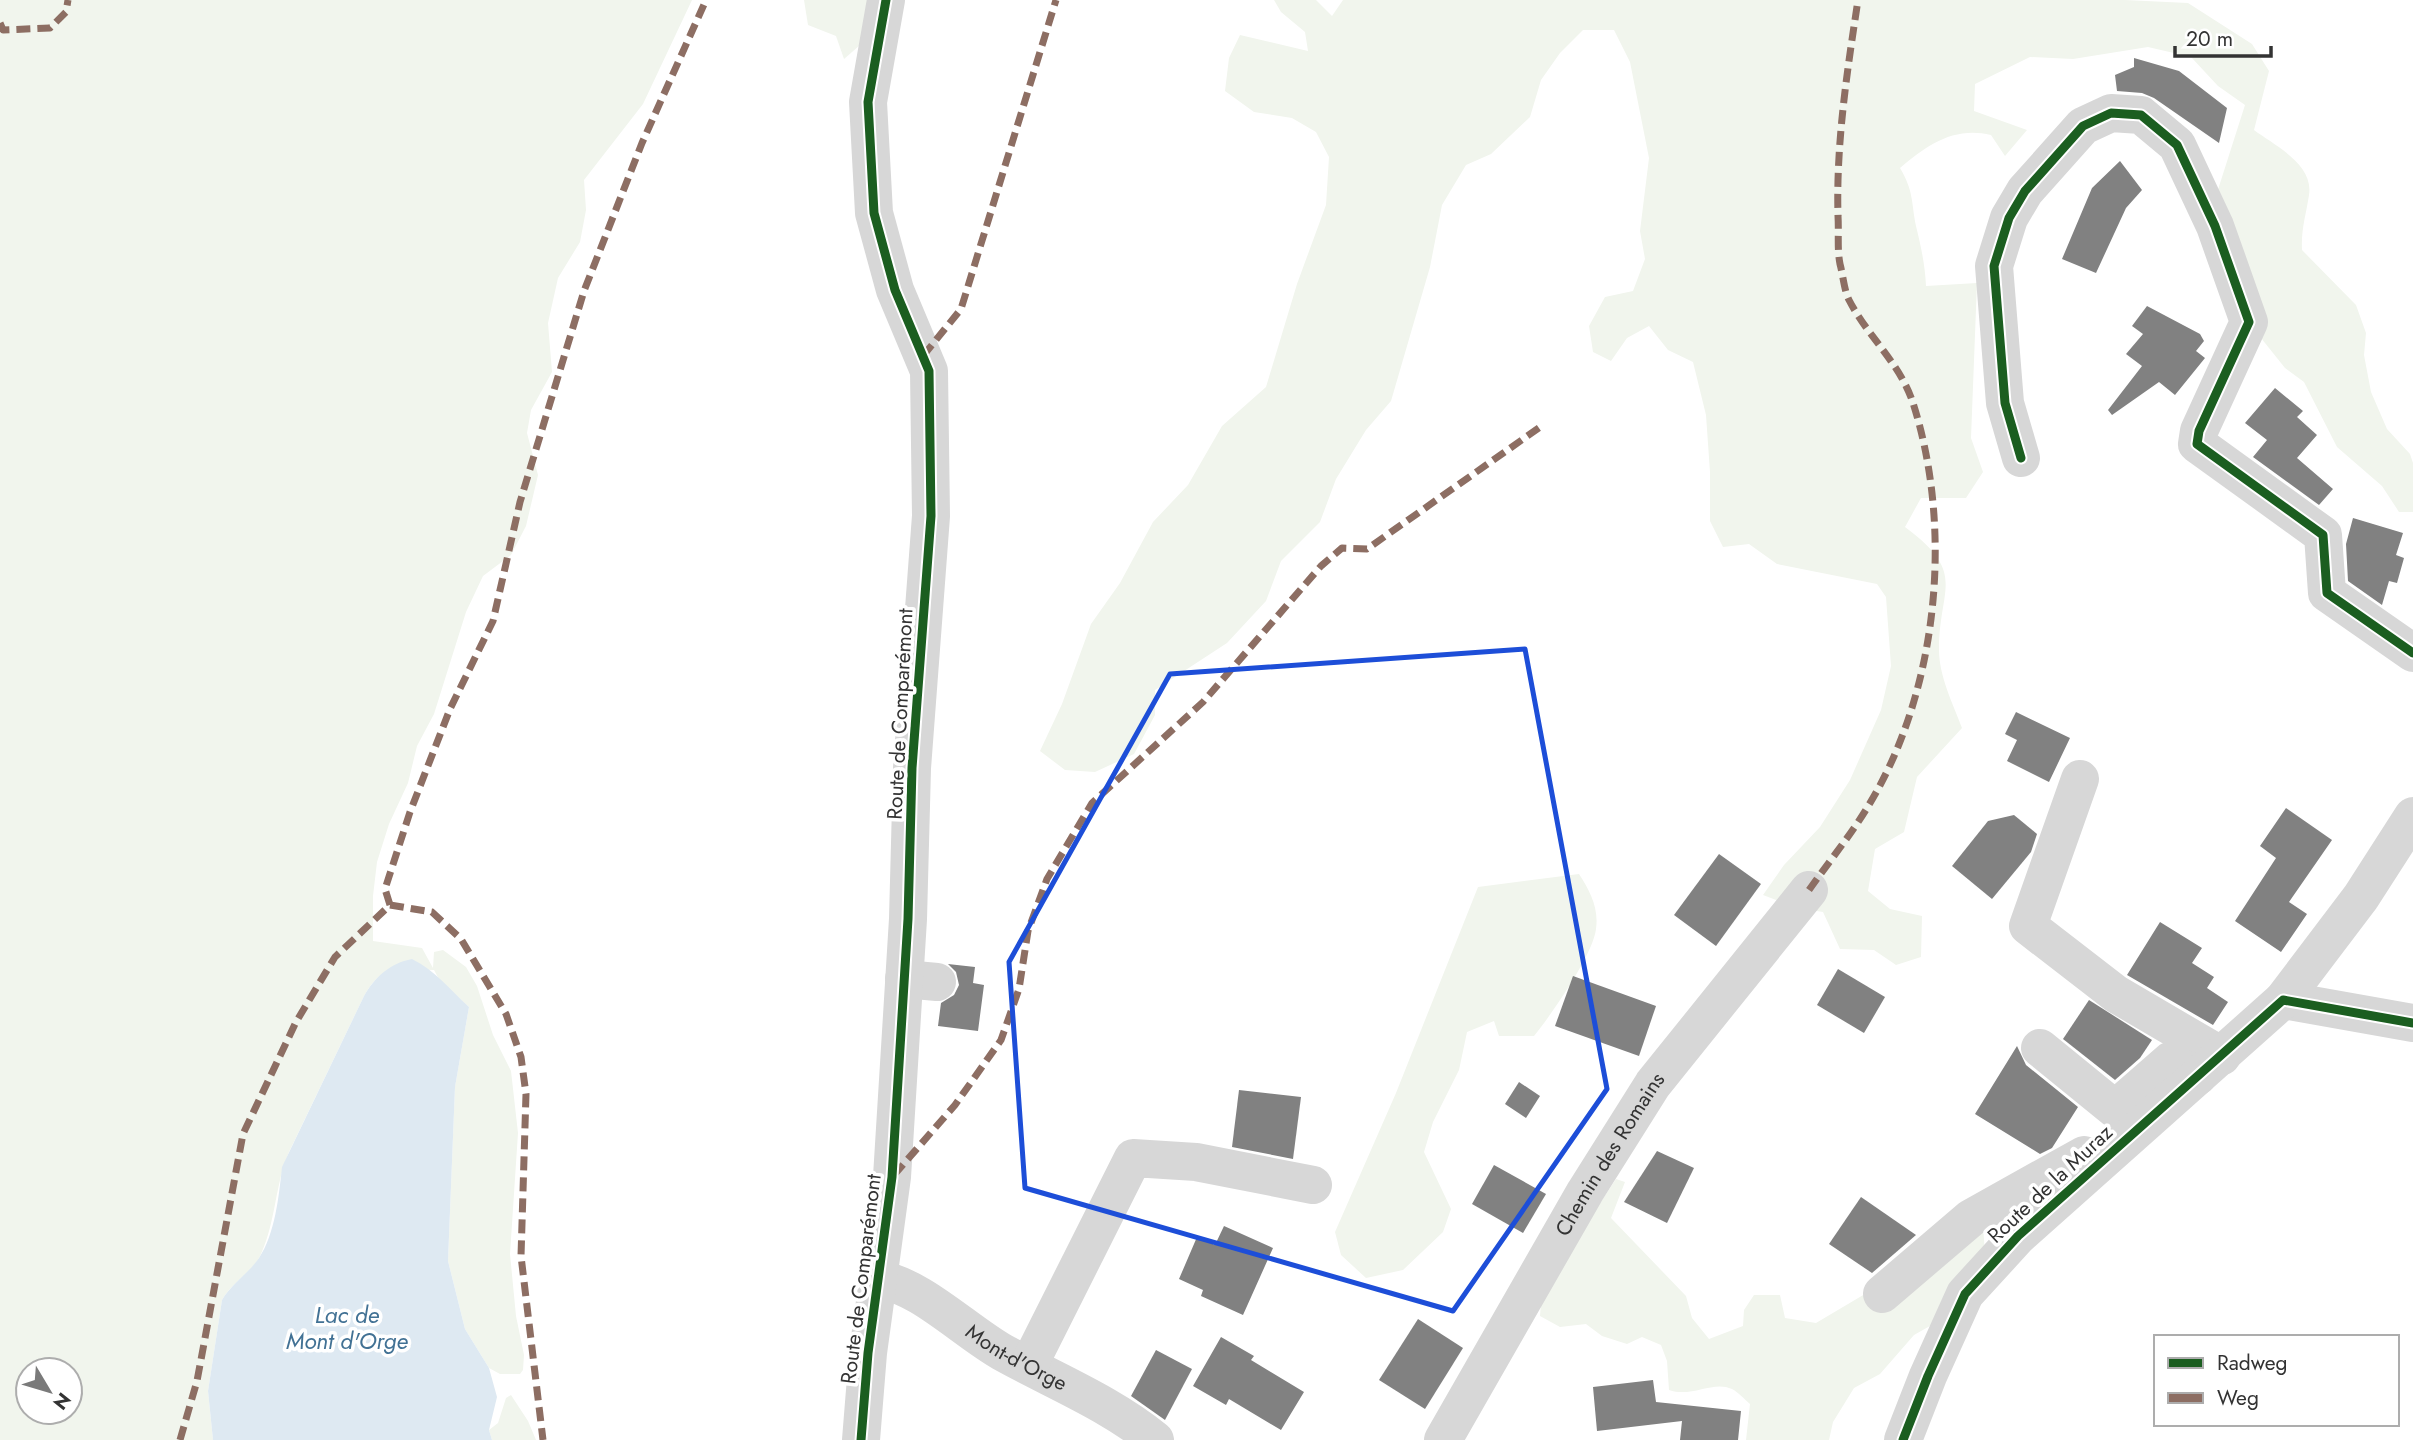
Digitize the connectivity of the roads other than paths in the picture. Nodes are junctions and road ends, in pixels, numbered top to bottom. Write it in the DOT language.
graph roads {
  1 [pos="886,0"];
  2 [pos="2021,458"];
  3 [pos="2413,653"];
  4 [pos="2080,779"];
  5 [pos="2413,816"];
  6 [pos="1809,890"];
  7 [pos="2283,1000"];
  8 [pos="2413,1023"];
  9 [pos="2040,1048"];
  10 [pos="2210,1066"];
  11 [pos="2139,1125"];
  12 [pos="1313,1185"];
  13 [pos="879,1280"];
  14 [pos="1882,1294"];
  15 [pos="1029,1365"];
  16 [pos="861,1440"];
  17 [pos="1155,1440"];
  18 [pos="1443,1440"];
  19 [pos="1903,1440"];
  1 -- 13 [label="street, Route de Comparémont"];
  2 -- 3 [label="street"];
  4 -- 10 [label="street"];
  5 -- 7 [label="street, Route de la Muraz"];
  6 -- 18 [label="street, Chemin des Romains"];
  7 -- 8 [label="street"];
  7 -- 10 [label="street, Route de la Muraz"];
  9 -- 10 [label="street"];
  10 -- 11 [label="street, Route de la Muraz"];
  11 -- 14 [label="street"];
  11 -- 19 [label="street, Route de la Muraz"];
  12 -- 15 [label="street"];
  13 -- 15 [label="street, Mont-d'Orge"];
  13 -- 16 [label="street, Route de Comparémont"];
  15 -- 17 [label="street, Mont-d'Orge"];
}
